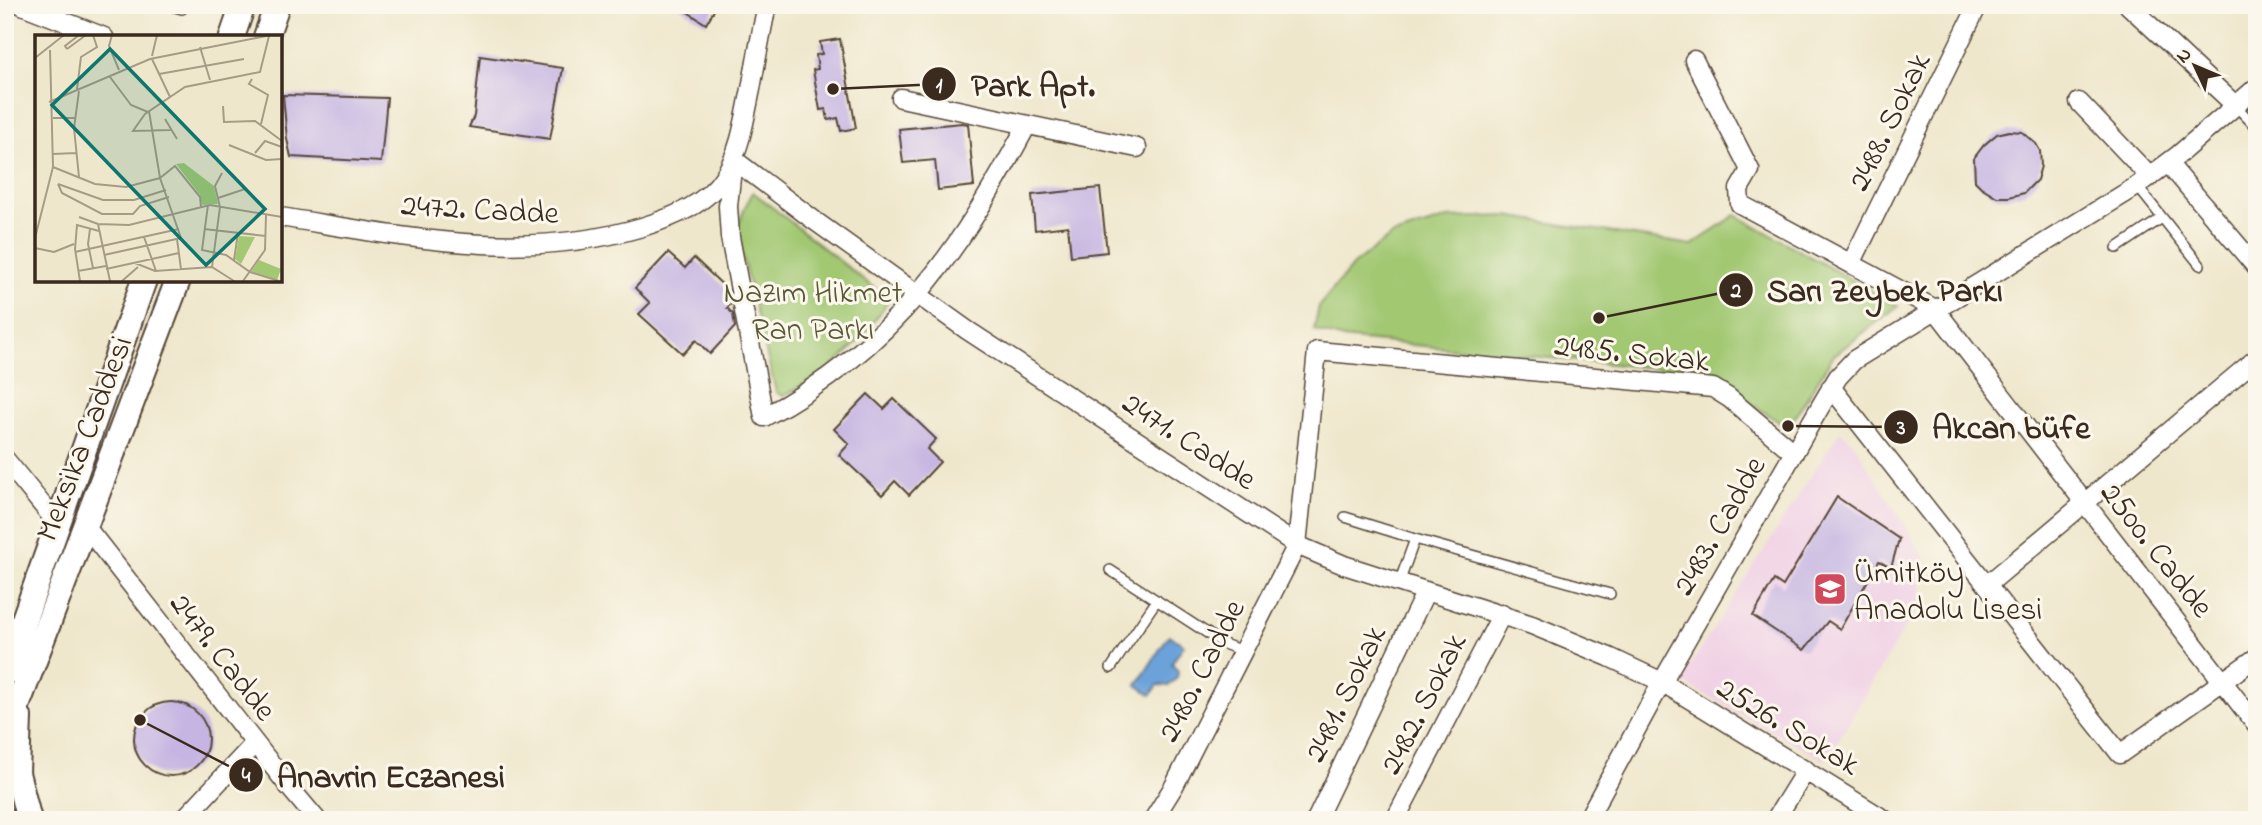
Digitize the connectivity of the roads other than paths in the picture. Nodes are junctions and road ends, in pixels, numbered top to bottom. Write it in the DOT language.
graph roads {
  1 [pos="22,5"];
  2 [pos="168,5"];
  3 [pos="186,5"];
  4 [pos="243,5"];
  5 [pos="277,5"];
  6 [pos="767,5"];
  7 [pos="1978,5"];
  8 [pos="2128,5"];
  9 [pos="99,35"];
  10 [pos="233,35"];
  11 [pos="267,35"];
  12 [pos="1694,60"];
  13 [pos="2257,87"];
  14 [pos="901,99"];
  15 [pos="2080,102"];
  16 [pos="2235,106"];
  17 [pos="1027,125"];
  18 [pos="2257,128"];
  19 [pos="1137,148"];
  20 [pos="733,159"];
  21 [pos="2168,163"];
  22 [pos="2144,181"];
  23 [pos="282,217"];
  24 [pos="2162,218"];
  25 [pos="2117,248"];
  26 [pos="1851,264"];
  27 [pos="2200,265"];
  28 [pos="2257,268"];
  29 [pos="143,282"];
  30 [pos="177,282"];
  31 [pos="916,295"];
  32 [pos="1935,309"];
  33 [pos="2255,363"];
  34 [pos="1831,387"];
  35 [pos="1794,453"];
  36 [pos="5,459"];
  37 [pos="2085,503"];
  38 [pos="1345,517"];
  39 [pos="57,523"];
  40 [pos="86,527"];
  41 [pos="1415,540"];
  42 [pos="1297,545"];
  43 [pos="1110,570"];
  44 [pos="1399,583"];
  45 [pos="1987,585"];
  46 [pos="1426,591"];
  47 [pos="1610,594"];
  48 [pos="1157,600"];
  49 [pos="1502,614"];
  50 [pos="1242,651"];
  51 [pos="2257,657"];
  52 [pos="1111,668"];
  53 [pos="5,673"];
  54 [pos="2222,681"];
  55 [pos="1662,682"];
  56 [pos="22,694"];
  57 [pos="2257,726"];
  58 [pos="5,738"];
  59 [pos="255,743"];
  60 [pos="1806,769"];
  61 [pos="1885,819"];
  62 [pos="29,820"];
  63 [pos="183,820"];
  64 [pos="317,820"];
  65 [pos="1153,820"];
  66 [pos="1316,820"];
  67 [pos="1395,820"];
  68 [pos="1587,820"];
  69 [pos="1775,820"];
  1 -- 9 [label="street"];
  2 -- 3 [label="lane"];
  4 -- 10 [label="main road"];
  5 -- 11 [label="main road"];
  6 -- 20 [label="street"];
  7 -- 26 [label="street, 2488. Sokak"];
  8 -- 16 [label="street"];
  12 -- 26 [label="street"];
  13 -- 16 [label="street, 2483. Cadde"];
  14 -- 17 [label="street"];
  15 -- 22 [label="street"];
  16 -- 18 [label="lane"];
  16 -- 21 [label="street, 2483. Cadde"];
  17 -- 19 [label="street"];
  17 -- 31 [label="street"];
  20 -- 23 [label="street, 2472. Cadde"];
  20 -- 31 [label="street, 2471. Cadde"];
  20 -- 31 [label="street"];
  21 -- 22 [label="street, 2483. Cadde"];
  21 -- 28 [label="street"];
  22 -- 24 [label="lane"];
  22 -- 32 [label="street, 2483. Cadde"];
  24 -- 25 [label="lane"];
  24 -- 27 [label="lane"];
  26 -- 32 [label="street"];
  29 -- 39 [label="main road, Meksika Caddesi"];
  30 -- 40 [label="main road, Meksika Caddesi"];
  31 -- 42 [label="street, 2471. Cadde"];
  32 -- 34 [label="street, 2483. Cadde"];
  32 -- 37 [label="street, 2500. Cadde"];
  33 -- 37 [label="street"];
  34 -- 35 [label="street, 2483. Cadde"];
  34 -- 45 [label="street"];
  35 -- 42 [label="street, 2485. Sokak"];
  35 -- 55 [label="street, 2483. Cadde"];
  36 -- 39 [label="street"];
  37 -- 45 [label="street"];
  37 -- 54 [label="street, 2500. Cadde"];
  38 -- 41 [label="lane"];
  39 -- 53 [label="main road, Meksika Caddesi"];
  40 -- 56 [label="main road, Meksika Caddesi"];
  40 -- 59 [label="street, 2479. Cadde"];
  41 -- 44 [label="lane"];
  41 -- 47 [label="lane"];
  42 -- 44 [label="street, 2471. Cadde"];
  42 -- 50 [label="street, 2480. Cadde"];
  43 -- 48 [label="lane"];
  44 -- 46 [label="street, 2471. Cadde"];
  45 -- 54 [label="street"];
  46 -- 49 [label="street, 2471. Cadde"];
  46 -- 66 [label="street, 2481. Sokak"];
  48 -- 50 [label="lane"];
  48 -- 52 [label="lane"];
  49 -- 55 [label="street, 2471. Cadde"];
  49 -- 67 [label="street, 2482. Sokak"];
  50 -- 65 [label="street, 2480. Cadde"];
  51 -- 54 [label="street"];
  54 -- 57 [label="street, 2500. Cadde"];
  55 -- 60 [label="street, 2526. Sokak"];
  55 -- 68 [label="street, 2483. Cadde"];
  56 -- 58 [label="main road, Meksika Caddesi"];
  56 -- 62 [label="main road"];
  59 -- 63 [label="street"];
  59 -- 64 [label="street, 2479. Cadde"];
  60 -- 61 [label="street, 2526. Sokak"];
  60 -- 69 [label="street"];
}
